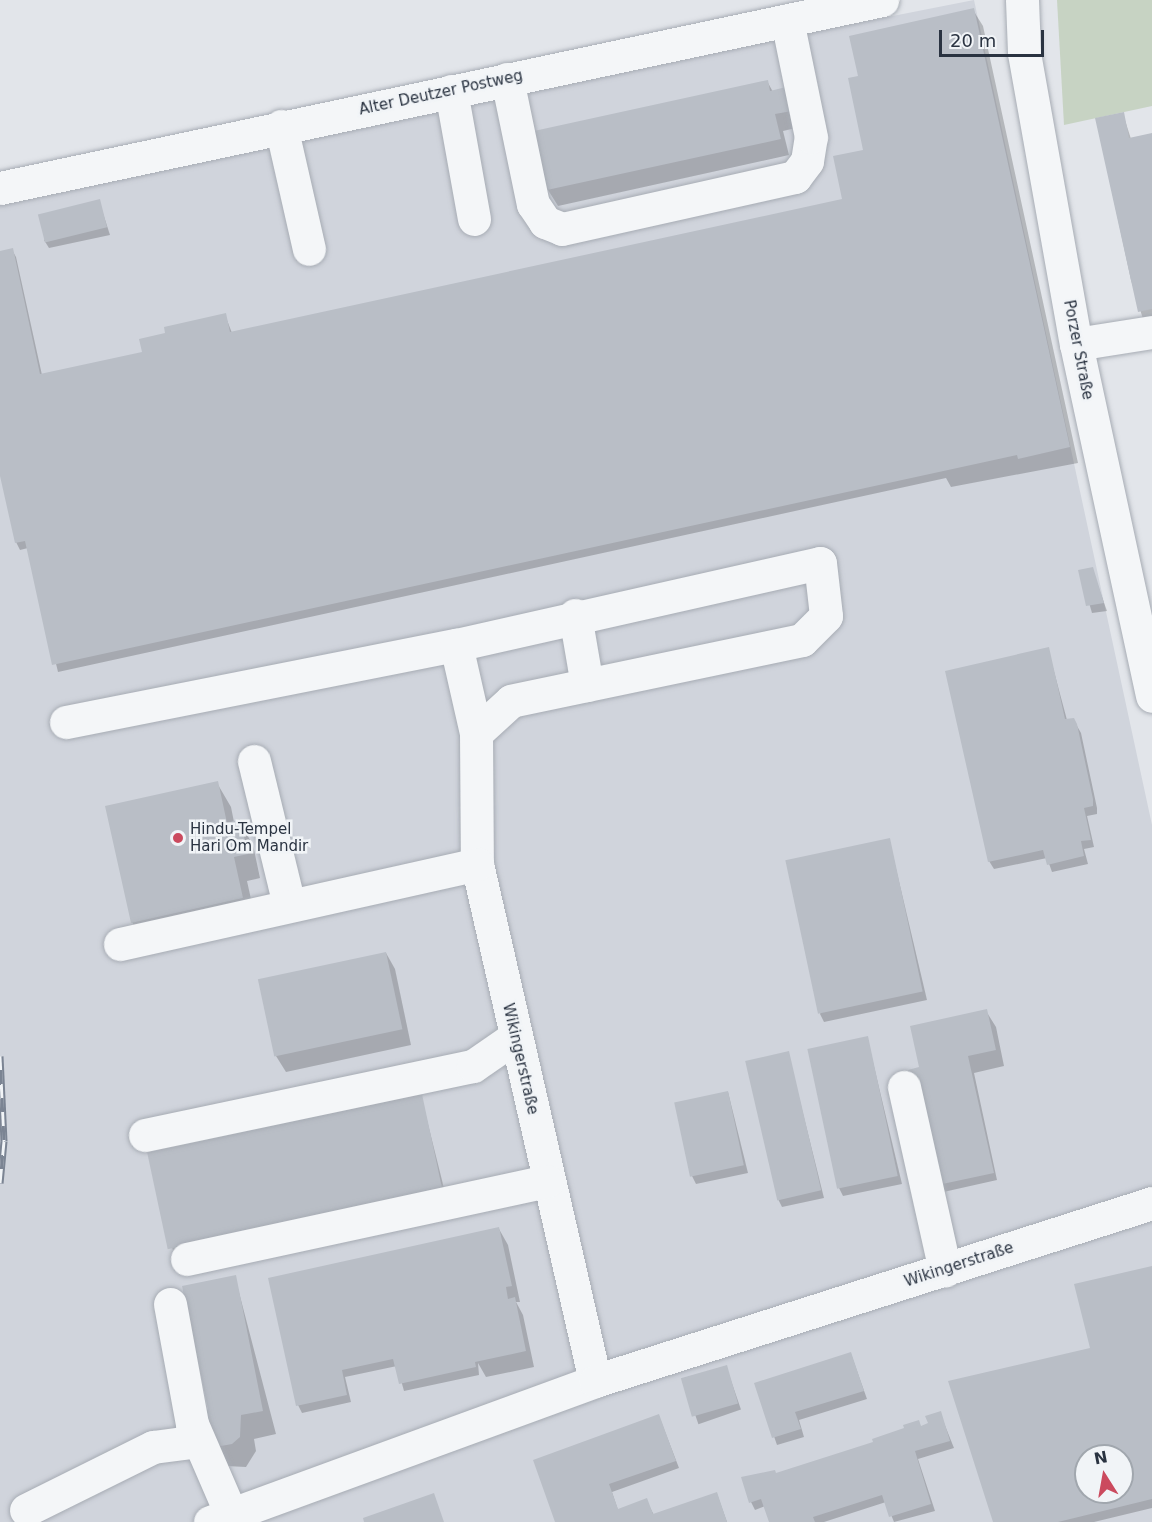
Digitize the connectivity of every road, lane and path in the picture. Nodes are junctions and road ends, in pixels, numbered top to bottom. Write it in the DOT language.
graph roads {
  1 [pos="882,0"];
  2 [pos="1022,0"];
  3 [pos="787,20"];
  4 [pos="507,79"];
  5 [pos="451,91"];
  6 [pos="281,126"];
  7 [pos="0,188"];
  8 [pos="474,219"];
  9 [pos="309,249"];
  10 [pos="1152,333"];
  11 [pos="1076,344"];
  12 [pos="575,615"];
  13 [pos="456,645"];
  14 [pos="587,686"];
  15 [pos="1152,696"];
  16 [pos="473,721"];
  17 [pos="66,722"];
  18 [pos="254,761"];
  19 [pos="477,864"];
  20 [pos="289,905"];
  21 [pos="120,944"];
  22 [pos="515,1037"];
  23 [pos="904,1087"];
  24 [pos="145,1134"];
  25 [pos="547,1181"];
  26 [pos="1152,1203"];
  27 [pos="187,1259"];
  28 [pos="945,1270"];
  29 [pos="170,1304"];
  30 [pos="595,1381"];
  31 [pos="198,1441"];
  32 [pos="26,1510"];
  33 [pos="220,1518"];
  1 -- 3 [label="street, Alter Deutzer Postweg"];
  2 -- 11 [label="street, Porzer Straße"];
  3 -- 4 [label="street, Alter Deutzer Postweg"];
  3 -- 4 [label="street"];
  4 -- 5 [label="street, Alter Deutzer Postweg"];
  5 -- 6 [label="street, Alter Deutzer Postweg"];
  5 -- 8 [label="street"];
  6 -- 7 [label="street, Alter Deutzer Postweg"];
  6 -- 9 [label="street"];
  10 -- 11 [label="street"];
  11 -- 15 [label="street, Porzer Straße"];
  12 -- 13 [label="street"];
  12 -- 14 [label="street"];
  12 -- 14 [label="street"];
  13 -- 16 [label="street, Wikingerstraße"];
  13 -- 17 [label="street"];
  14 -- 16 [label="street"];
  16 -- 19 [label="street, Wikingerstraße"];
  18 -- 20 [label="street"];
  19 -- 20 [label="street"];
  19 -- 22 [label="street, Wikingerstraße"];
  20 -- 21 [label="street"];
  22 -- 24 [label="street"];
  22 -- 25 [label="street, Wikingerstraße"];
  23 -- 28 [label="street"];
  25 -- 27 [label="street"];
  25 -- 30 [label="street, Wikingerstraße"];
  26 -- 28 [label="street, Wikingerstraße"];
  28 -- 30 [label="street, Wikingerstraße"];
  29 -- 31 [label="street"];
  30 -- 33 [label="street, Wikingerstraße"];
  31 -- 32 [label="street"];
  31 -- 33 [label="street"];
}
